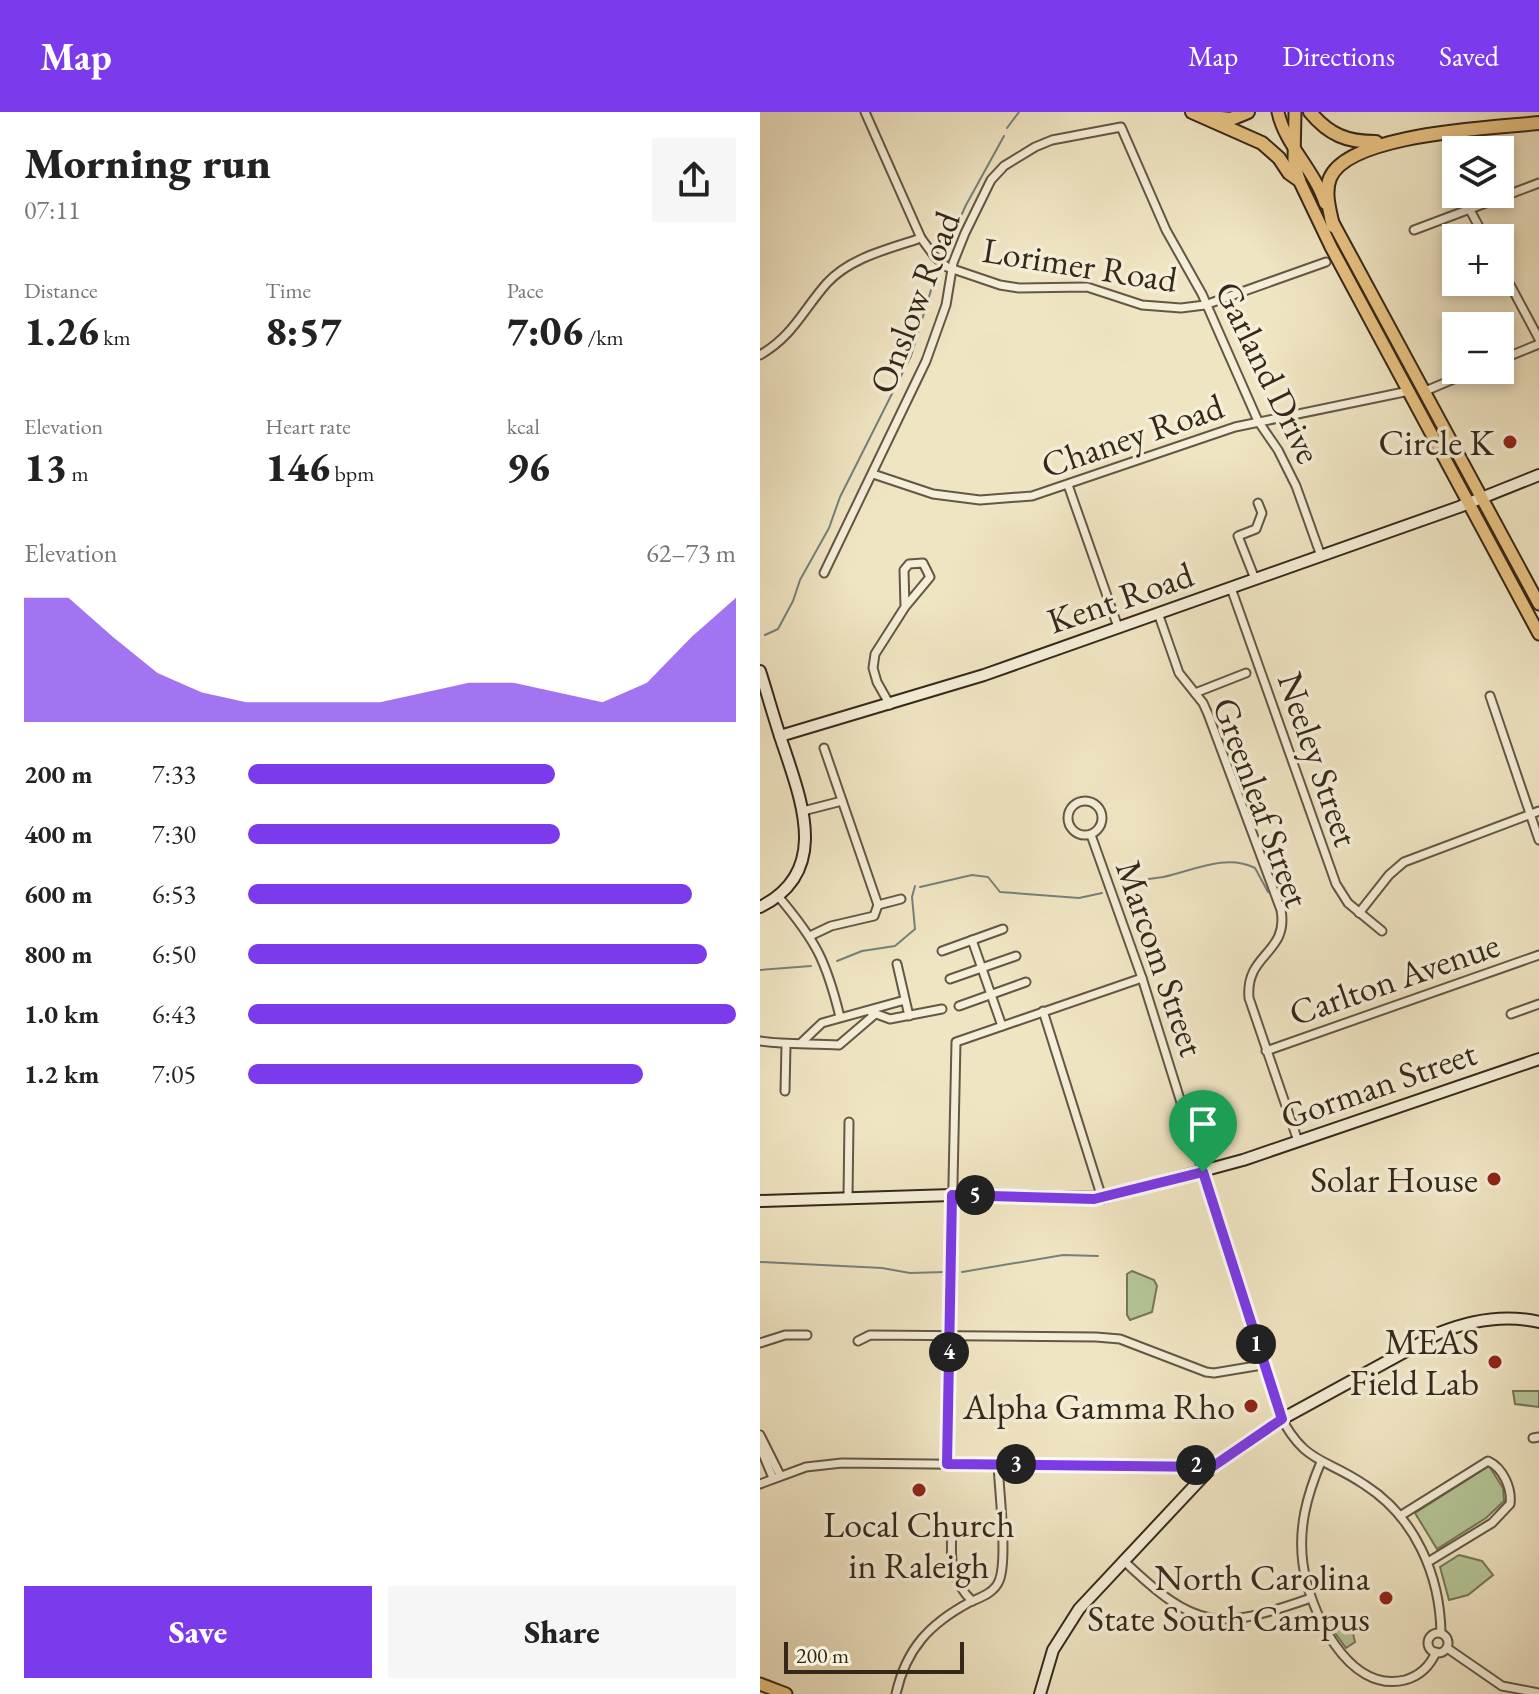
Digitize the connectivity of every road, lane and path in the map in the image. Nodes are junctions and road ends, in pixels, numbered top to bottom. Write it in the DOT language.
graph roads {
  1 [pos="865,112"];
  2 [pos="1248,112"];
  3 [pos="1278,112"];
  4 [pos="1295,112"];
  5 [pos="1310,112"];
  6 [pos="1195,114"];
  7 [pos="1539,123"];
  8 [pos="1121,127"];
  9 [pos="1387,142"];
  10 [pos="1294,147"];
  11 [pos="1299,180"];
  12 [pos="1539,183"];
  13 [pos="1470,210"];
  14 [pos="1478,224"];
  15 [pos="1333,226"];
  16 [pos="1414,230"];
  17 [pos="921,238"];
  18 [pos="1326,262"];
  19 [pos="954,269"];
  20 [pos="1514,293"];
  21 [pos="1205,305"];
  22 [pos="1539,342"];
  23 [pos="1514,354"];
  24 [pos="760,355"];
  25 [pos="1442,384"];
  26 [pos="1409,391"];
  27 [pos="1423,392"];
  28 [pos="1258,421"];
  29 [pos="873,474"];
  30 [pos="1539,475"];
  31 [pos="1068,485"];
  32 [pos="1475,500"];
  33 [pos="1258,503"];
  34 [pos="1321,556"];
  35 [pos="824,573"];
  36 [pos="1255,579"];
  37 [pos="1231,588"];
  38 [pos="1539,604"];
  39 [pos="905,607"];
  40 [pos="1158,613"];
  41 [pos="1118,627"];
  42 [pos="1539,634"];
  43 [pos="760,671"];
  44 [pos="1246,673"];
  45 [pos="1195,693"];
  46 [pos="1490,696"];
  47 [pos="890,705"];
  48 [pos="780,736"];
  49 [pos="824,748"];
  50 [pos="842,801"];
  51 [pos="803,811"];
  52 [pos="1535,813"];
  53 [pos="1091,835"];
  54 [pos="1539,840"];
  55 [pos="778,896"];
  56 [pos="901,899"];
  57 [pos="878,905"];
  58 [pos="760,907"];
  59 [pos="1359,913"];
  60 [pos="1003,929"];
  61 [pos="1382,931"];
  62 [pos="810,936"];
  63 [pos="972,940"];
  64 [pos="942,951"];
  65 [pos="1016,956"];
  66 [pos="1538,958"];
  67 [pos="897,964"];
  68 [pos="982,968"];
  69 [pos="1142,978"];
  70 [pos="950,979"];
  71 [pos="1026,982"];
  72 [pos="991,994"];
  73 [pos="905,1000"];
  74 [pos="1539,1004"];
  75 [pos="959,1006"];
  76 [pos="942,1009"];
  77 [pos="1043,1011"];
  78 [pos="871,1012"];
  79 [pos="1511,1014"];
  80 [pos="909,1016"];
  81 [pos="840,1017"];
  82 [pos="1002,1026"];
  83 [pos="760,1041"];
  84 [pos="802,1042"];
  85 [pos="786,1045"];
  86 [pos="1266,1051"];
  87 [pos="1539,1059"];
  88 [pos="785,1091"];
  89 [pos="849,1122"];
  90 [pos="1298,1141"];
  91 [pos="1203,1172"];
  92 [pos="952,1195"];
  93 [pos="848,1197"];
  94 [pos="1102,1198"];
  95 [pos="760,1201"];
  96 [pos="1539,1322"];
  97 [pos="807,1335"];
  98 [pos="950,1337"];
  99 [pos="858,1341"];
  100 [pos="760,1343"];
  101 [pos="1262,1365"];
  102 [pos="1282,1419"];
  103 [pos="760,1435"];
  104 [pos="760,1447"];
  105 [pos="1321,1462"];
  106 [pos="947,1464"];
  107 [pos="998,1464"];
  108 [pos="1212,1467"];
  109 [pos="777,1476"];
  110 [pos="760,1484"];
  111 [pos="1400,1516"];
  112 [pos="952,1532"];
  113 [pos="1123,1560"];
  114 [pos="1428,1562"];
  115 [pos="1311,1598"];
  116 [pos="972,1601"];
  117 [pos="1441,1633"];
  118 [pos="1447,1648"];
  119 [pos="1436,1652"];
  120 [pos="760,1684"];
  121 [pos="1539,1693"];
  122 [pos="786,1694"];
  123 [pos="896,1694"];
  124 [pos="1040,1694"];
  1 -- 17 [label="street, Lorimer Road"];
  2 -- 6 [label="highway"];
  3 -- 10 [label="main road"];
  4 -- 10 [label="main road"];
  5 -- 9 [label="highway"];
  6 -- 11 [label="highway"];
  7 -- 9 [label="highway"];
  8 -- 19 [label="street, Onslow Road"];
  8 -- 21 [label="street, Garland Drive"];
  9 -- 15 [label="highway"];
  10 -- 11 [label="main road"];
  10 -- 15 [label="main road"];
  11 -- 26 [label="main road"];
  12 -- 13 [label="street"];
  13 -- 14 [label="street"];
  13 -- 16 [label="street"];
  15 -- 27 [label="main road"];
  17 -- 19 [label="street, Lorimer Road"];
  17 -- 24 [label="street"];
  18 -- 21 [label="street, Lorimer Road"];
  19 -- 21 [label="street, Lorimer Road"];
  19 -- 29 [label="street, Onslow Road"];
  20 -- 22 [label="street"];
  21 -- 28 [label="street, Garland Drive"];
  22 -- 23 [label="street"];
  25 -- 27 [label="street"];
  26 -- 28 [label="street, Chaney Road"];
  26 -- 32 [label="main road"];
  27 -- 32 [label="main road"];
  28 -- 31 [label="street, Chaney Road"];
  28 -- 34 [label="street, Garland Drive"];
  29 -- 31 [label="street, Chaney Road"];
  29 -- 35 [label="street, Onslow Road"];
  30 -- 32 [label="street, Kent Road"];
  31 -- 41 [label="street"];
  32 -- 34 [label="street, Kent Road"];
  32 -- 38 [label="main road"];
  32 -- 42 [label="main road"];
  33 -- 36 [label="street"];
  34 -- 36 [label="street, Kent Road"];
  36 -- 37 [label="street, Kent Road"];
  37 -- 40 [label="street, Kent Road"];
  37 -- 59 [label="street, Neeley Street"];
  39 -- 39 [label="street"];
  39 -- 47 [label="street"];
  40 -- 41 [label="street, Kent Road"];
  40 -- 45 [label="street, Greenleaf Street"];
  41 -- 47 [label="street, Kent Road"];
  43 -- 48 [label="street"];
  44 -- 45 [label="street"];
  45 -- 86 [label="street, Greenleaf Street"];
  46 -- 52 [label="street"];
  47 -- 48 [label="street, Kent Road"];
  48 -- 51 [label="street"];
  49 -- 50 [label="street"];
  50 -- 51 [label="street"];
  50 -- 57 [label="street"];
  51 -- 55 [label="street"];
  52 -- 54 [label="street"];
  52 -- 59 [label="street"];
  53 -- 53 [label="street, Marcom Street"];
  53 -- 69 [label="street, Marcom Street"];
  55 -- 58 [label="street"];
  55 -- 62 [label="street"];
  56 -- 57 [label="street"];
  57 -- 62 [label="street"];
  59 -- 61 [label="street, Neeley Street"];
  60 -- 63 [label="street"];
  62 -- 81 [label="street"];
  63 -- 64 [label="street"];
  63 -- 68 [label="street"];
  65 -- 68 [label="street"];
  66 -- 86 [label="street, Carlton Avenue"];
  67 -- 73 [label="street"];
  68 -- 70 [label="street"];
  68 -- 72 [label="street"];
  69 -- 77 [label="street"];
  69 -- 91 [label="street, Marcom Street"];
  71 -- 72 [label="street"];
  72 -- 75 [label="street"];
  72 -- 82 [label="street"];
  73 -- 78 [label="street"];
  73 -- 80 [label="street"];
  74 -- 79 [label="street"];
  76 -- 80 [label="street"];
  77 -- 82 [label="street"];
  77 -- 94 [label="street"];
  78 -- 80 [label="street"];
  78 -- 81 [label="street"];
  78 -- 84 [label="street"];
  81 -- 84 [label="street"];
  82 -- 92 [label="street"];
  83 -- 85 [label="street"];
  84 -- 85 [label="street"];
  85 -- 88 [label="street"];
  86 -- 90 [label="street, Greenleaf Street"];
  87 -- 90 [label="street, Gorman Street"];
  89 -- 93 [label="street"];
  90 -- 91 [label="street, Gorman Street"];
  91 -- 94 [label="street, Gorman Street"];
  91 -- 101 [label="street, Marcom Street"];
  92 -- 93 [label="street, Gorman Street"];
  92 -- 94 [label="street, Gorman Street"];
  92 -- 98 [label="street"];
  93 -- 95 [label="street, Gorman Street"];
  96 -- 102 [label="street"];
  97 -- 100 [label="street"];
  98 -- 99 [label="street"];
  98 -- 101 [label="street"];
  98 -- 106 [label="street"];
  101 -- 102 [label="street, Marcom Street"];
  102 -- 105 [label="street, Marcom Street"];
  102 -- 108 [label="street"];
  103 -- 109 [label="street"];
  104 -- 109 [label="street"];
  105 -- 111 [label="street, Marcom Street"];
  105 -- 115 [label="street"];
  106 -- 107 [label="street"];
  106 -- 109 [label="street"];
  107 -- 108 [label="street"];
  107 -- 116 [label="street"];
  108 -- 113 [label="street"];
  109 -- 110 [label="street"];
  111 -- 114 [label="street, Marcom Street"];
  111 -- 114 [label="street"];
  112 -- 116 [label="street"];
  113 -- 115 [label="street"];
  113 -- 124 [label="street"];
  114 -- 117 [label="street, Marcom Street"];
  115 -- 119 [label="street"];
  116 -- 123 [label="street"];
  117 -- 118 [label="street"];
  117 -- 119 [label="street"];
  118 -- 119 [label="street"];
  118 -- 121 [label="street"];
  120 -- 122 [label="main road"];
}
